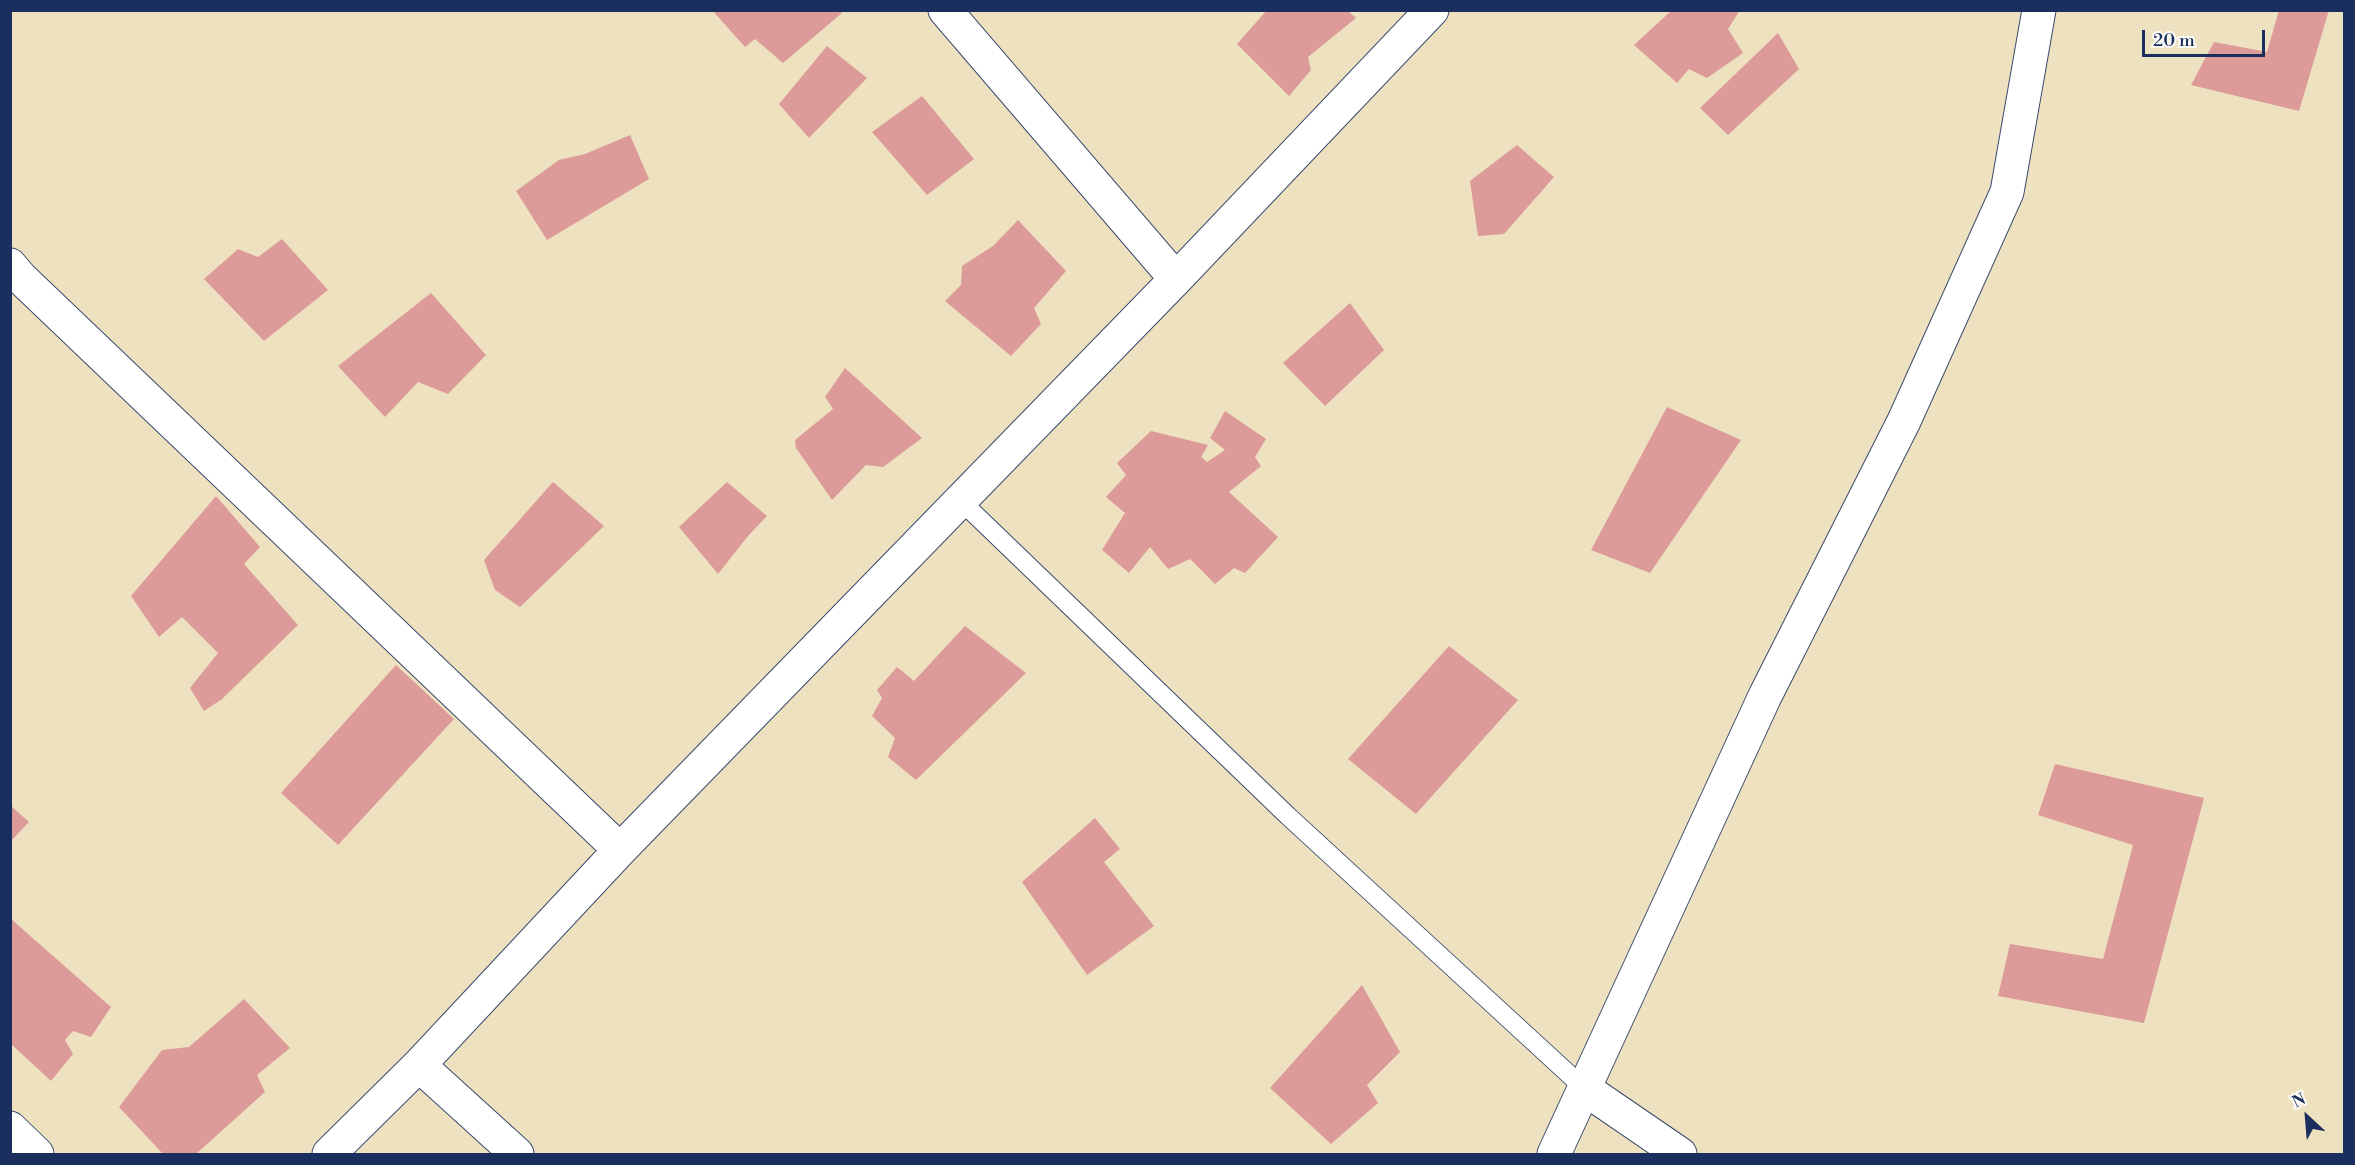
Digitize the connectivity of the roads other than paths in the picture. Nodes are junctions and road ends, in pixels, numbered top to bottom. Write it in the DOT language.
graph roads {
  1 [pos="945,10"];
  2 [pos="1432,10"];
  3 [pos="2039,10"];
  4 [pos="10,265"];
  5 [pos="1176,279"];
  6 [pos="961,501"];
  7 [pos="620,850"];
  8 [pos="419,1065"];
  9 [pos="1585,1089"];
  10 [pos="10,1128"];
  11 [pos="37,1155"];
  12 [pos="329,1155"];
  13 [pos="518,1155"];
  14 [pos="1554,1155"];
  15 [pos="1680,1155"];
  1 -- 5 [label="street"];
  2 -- 5 [label="street"];
  3 -- 9 [label="street"];
  4 -- 7 [label="street"];
  5 -- 6 [label="street"];
  6 -- 7 [label="street"];
  6 -- 9 [label="lane"];
  7 -- 8 [label="street"];
  8 -- 12 [label="street"];
  8 -- 13 [label="street"];
  9 -- 14 [label="street"];
  9 -- 15 [label="street"];
  10 -- 11 [label="street"];
}
